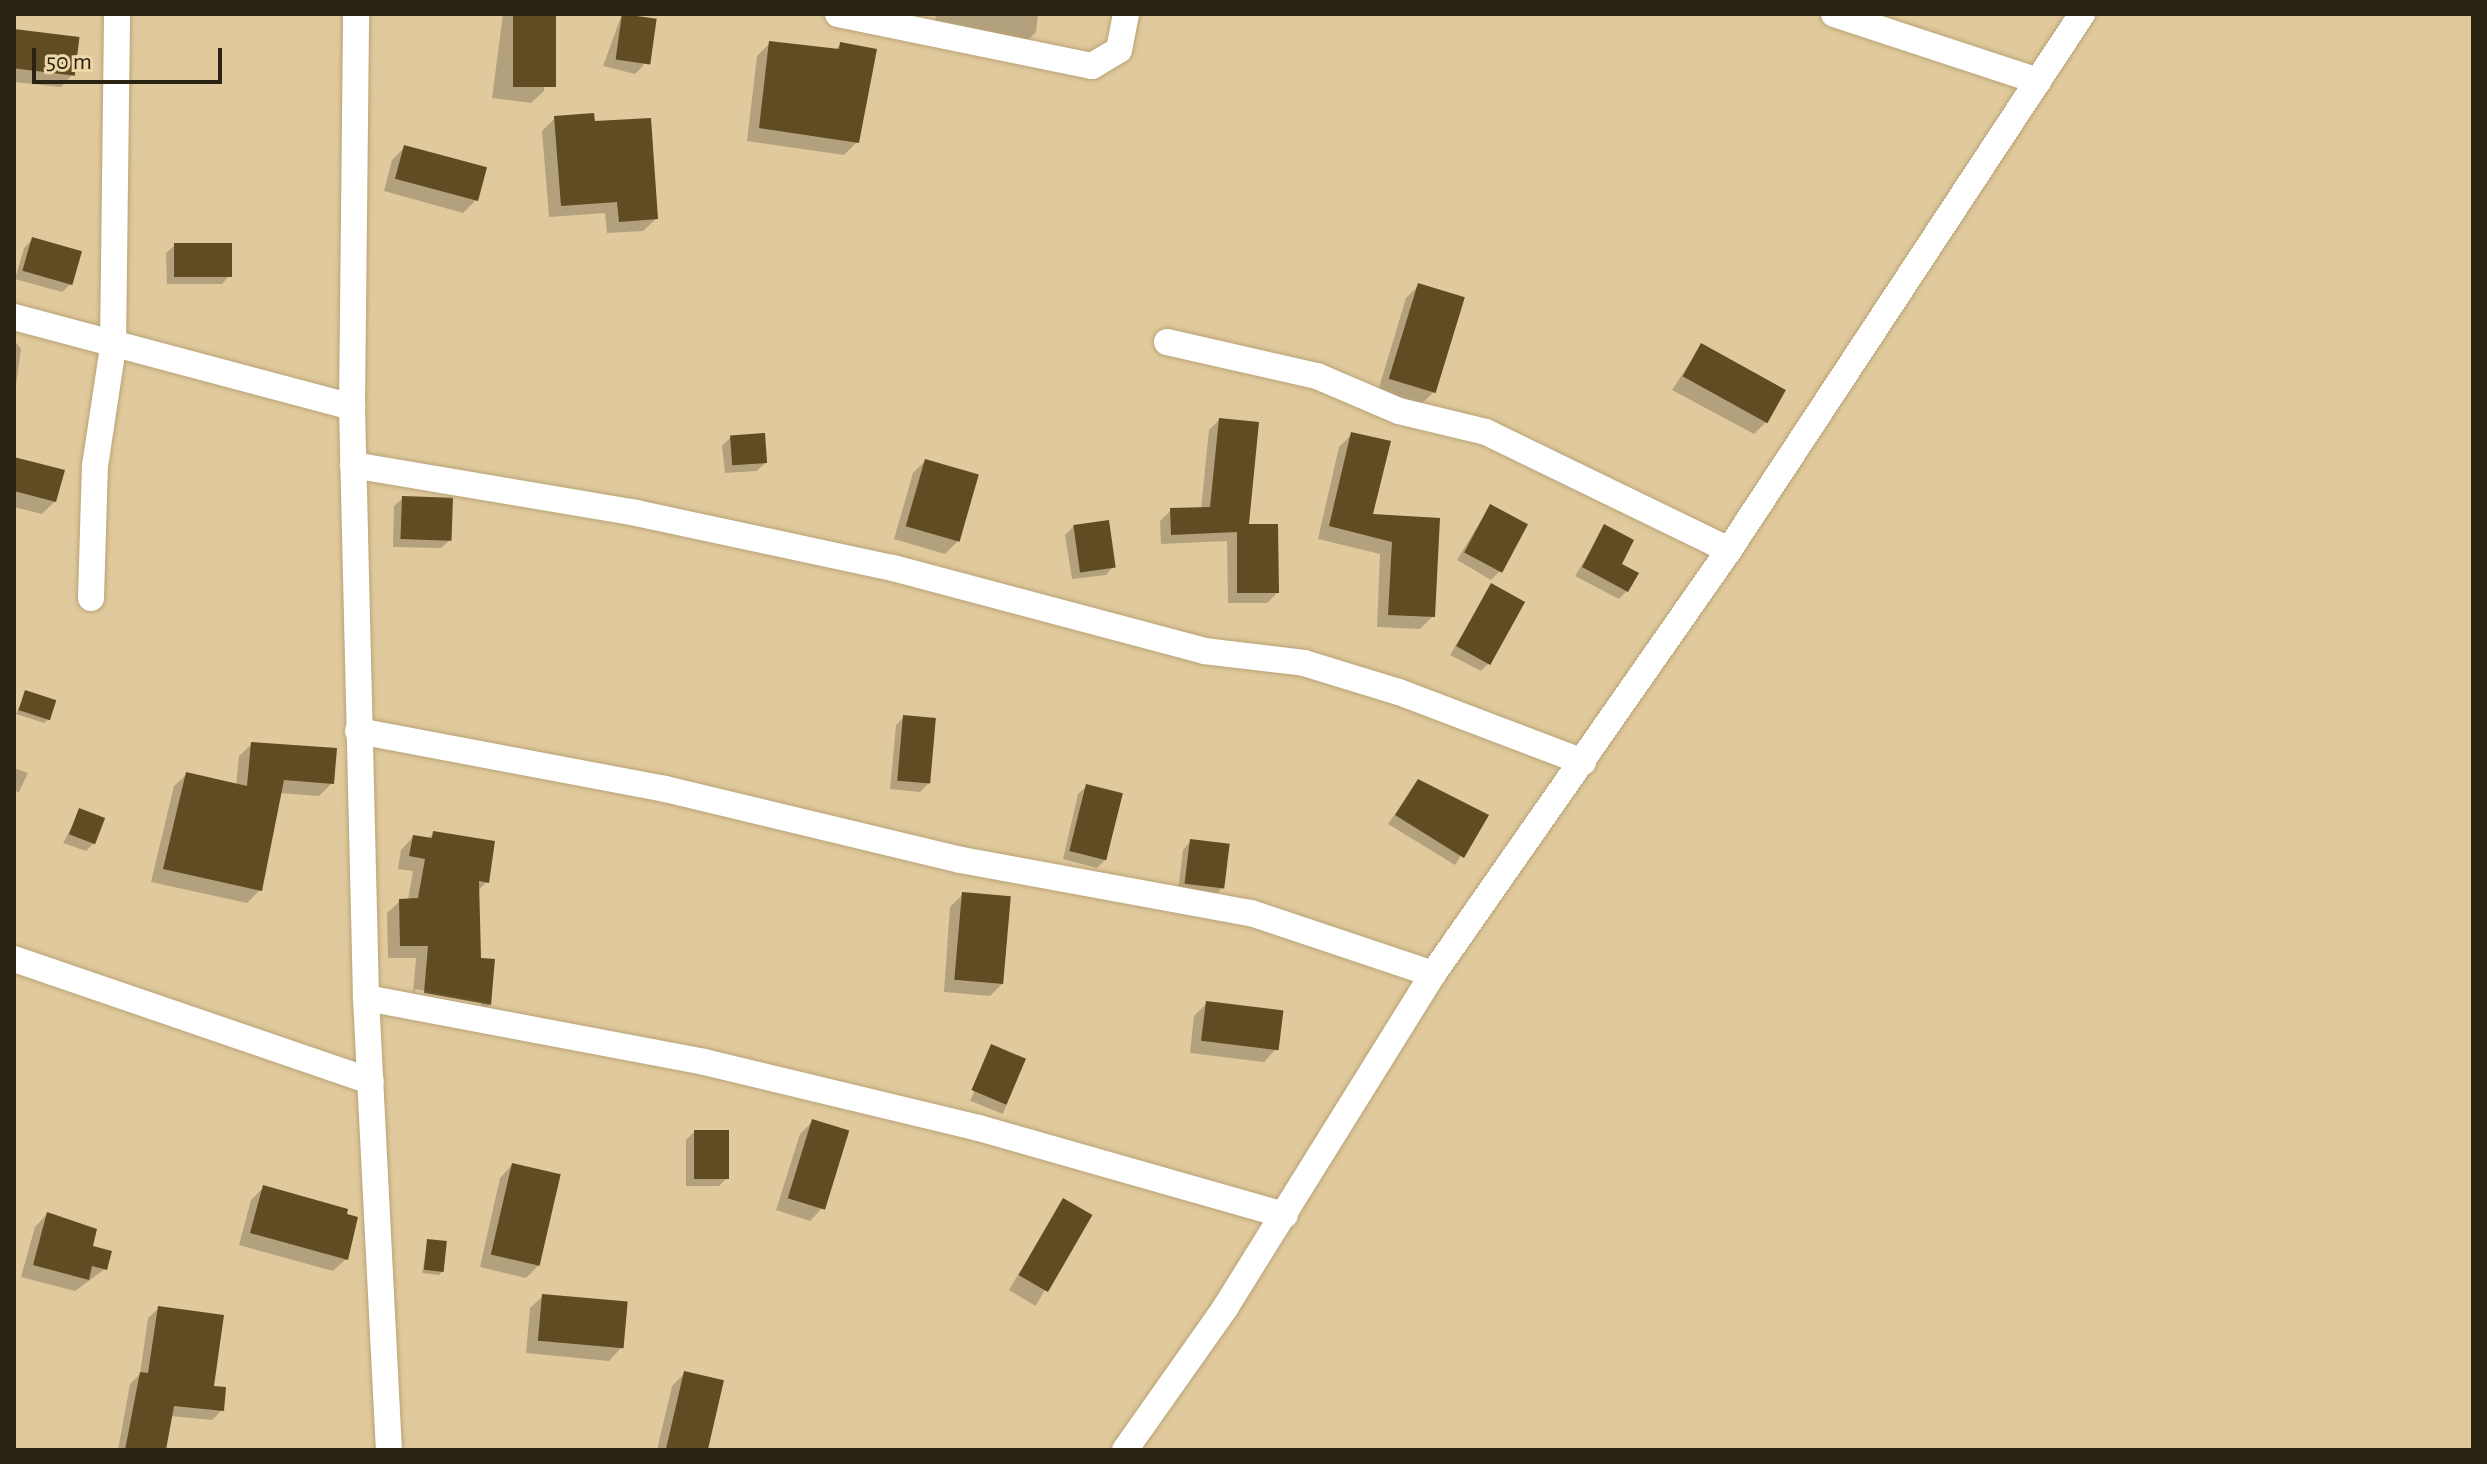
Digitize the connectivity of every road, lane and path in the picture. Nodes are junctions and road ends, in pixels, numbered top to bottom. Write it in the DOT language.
graph roads {
  1 [pos="117,14"];
  2 [pos="356,14"];
  3 [pos="838,14"];
  4 [pos="1126,14"];
  5 [pos="1834,14"];
  6 [pos="2082,14"];
  7 [pos="2038,81"];
  8 [pos="14,317"];
  9 [pos="1167,342"];
  10 [pos="113,347"];
  11 [pos="352,407"];
  12 [pos="353,465"];
  13 [pos="1729,550"];
  14 [pos="91,598"];
  15 [pos="358,731"];
  16 [pos="1583,762"];
  17 [pos="14,959"];
  18 [pos="1433,974"];
  19 [pos="366,998"];
  20 [pos="371,1081"];
  21 [pos="1285,1215"];
  22 [pos="389,1450"];
  23 [pos="1125,1450"];
  1 -- 10 [label="street"];
  2 -- 11 [label="street"];
  3 -- 4 [label="street"];
  5 -- 7 [label="street"];
  6 -- 7 [label="street"];
  7 -- 13 [label="street"];
  8 -- 10 [label="street"];
  9 -- 13 [label="street"];
  10 -- 11 [label="street"];
  10 -- 14 [label="street"];
  11 -- 12 [label="street"];
  12 -- 15 [label="street"];
  12 -- 16 [label="street"];
  13 -- 16 [label="street"];
  15 -- 18 [label="street"];
  15 -- 19 [label="street"];
  16 -- 18 [label="street"];
  17 -- 20 [label="street"];
  18 -- 21 [label="street"];
  19 -- 20 [label="street"];
  19 -- 21 [label="street"];
  20 -- 22 [label="street"];
  21 -- 23 [label="street"];
}
